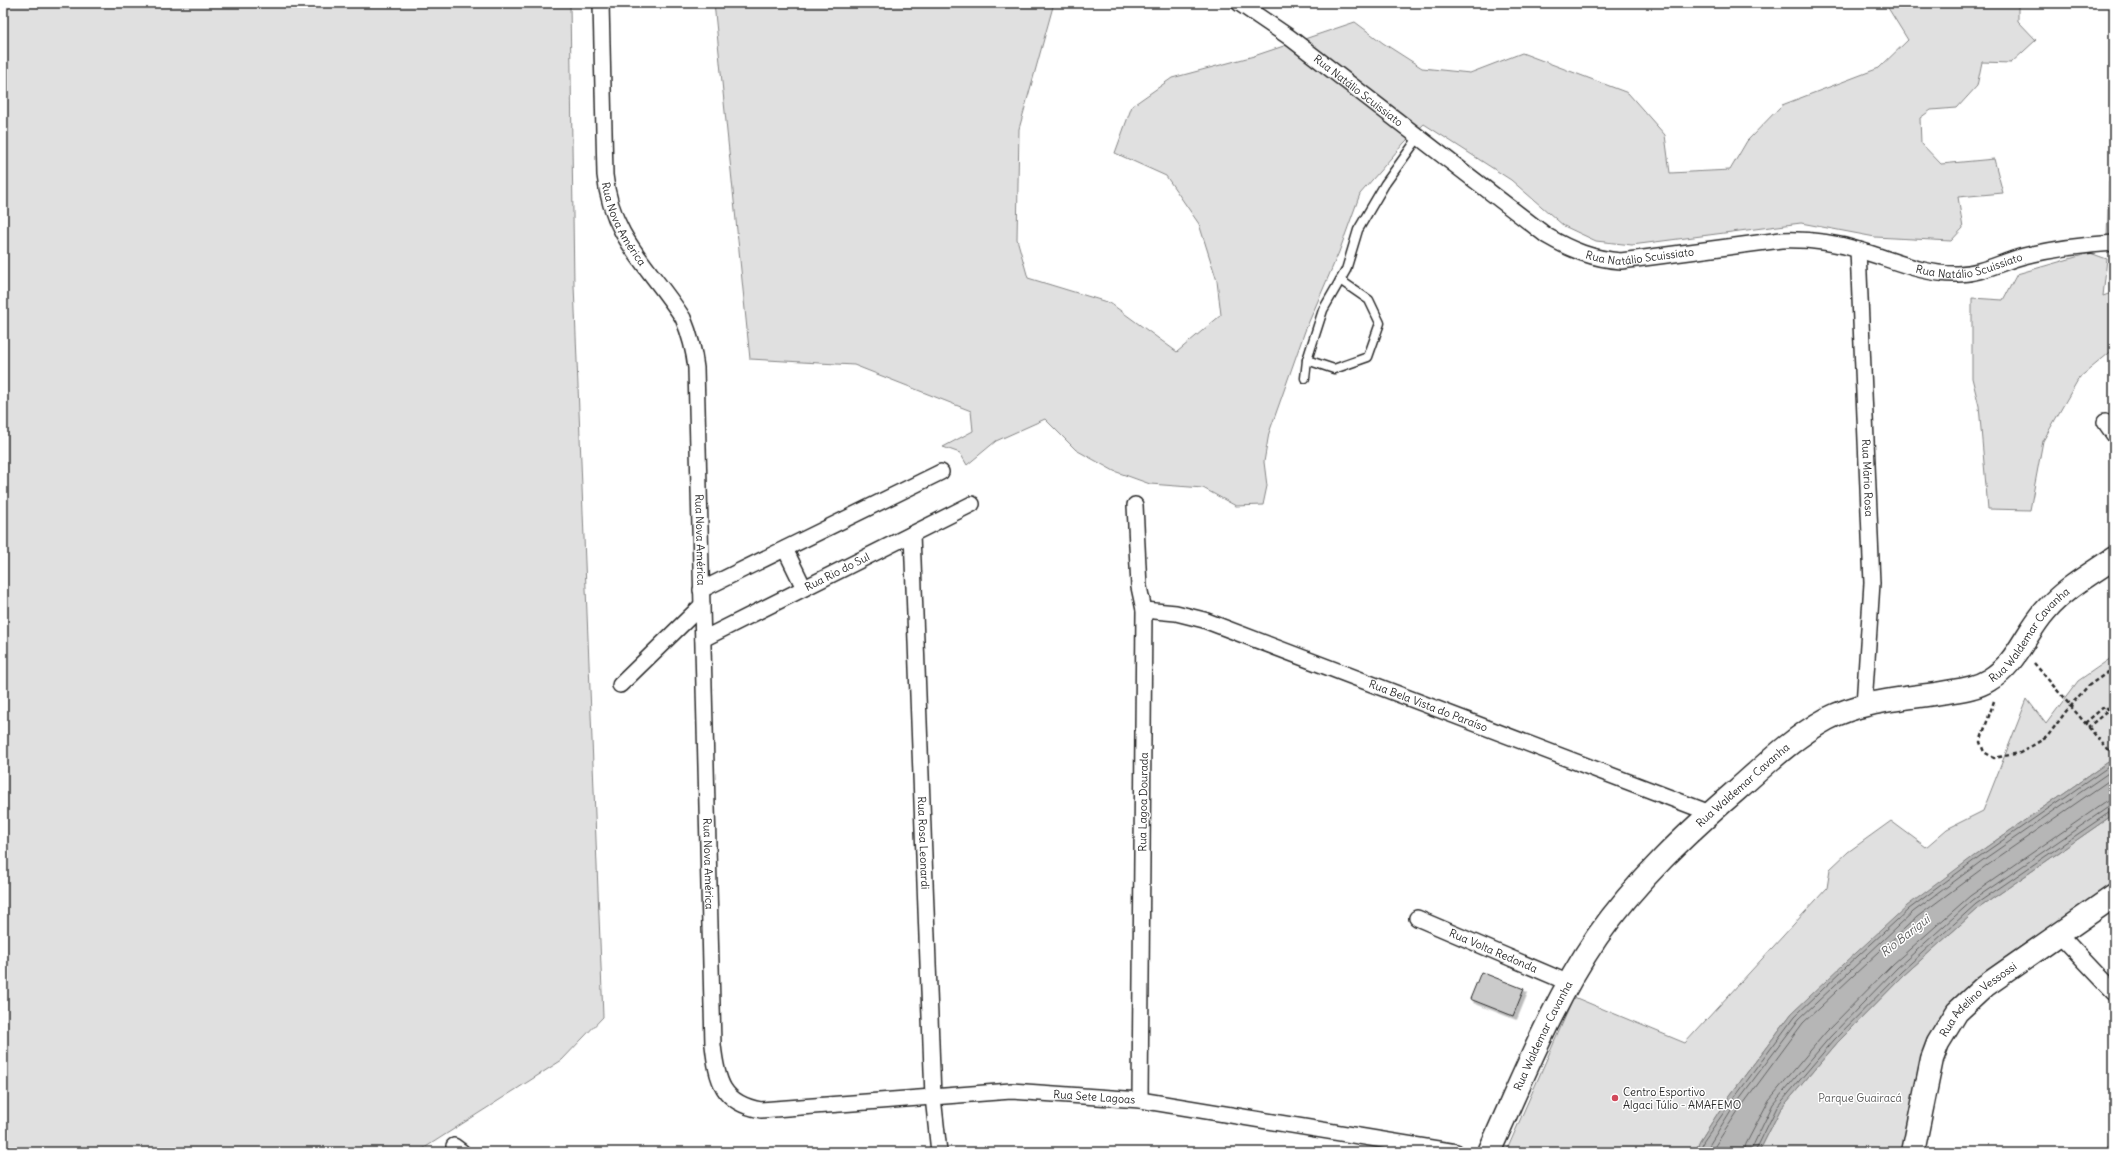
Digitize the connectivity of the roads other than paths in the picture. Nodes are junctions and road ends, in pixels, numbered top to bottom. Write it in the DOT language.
graph roads {
  1 [pos="601,3"];
  2 [pos="1240,3"];
  3 [pos="1418,138"];
  4 [pos="2114,243"];
  5 [pos="1858,250"];
  6 [pos="1340,280"];
  7 [pos="1307,360"];
  8 [pos="1305,378"];
  9 [pos="2105,422"];
  10 [pos="2114,435"];
  11 [pos="941,472"];
  12 [pos="972,504"];
  13 [pos="1136,505"];
  14 [pos="912,534"];
  15 [pos="785,549"];
  16 [pos="2114,558"];
  17 [pos="804,588"];
  18 [pos="702,598"];
  19 [pos="1144,610"];
  20 [pos="703,639"];
  21 [pos="620,685"];
  22 [pos="1864,705"];
  23 [pos="1710,813"];
  24 [pos="2114,896"];
  25 [pos="1417,918"];
  26 [pos="2059,934"];
  27 [pos="1569,983"];
  28 [pos="2114,992"];
  29 [pos="933,1097"];
  30 [pos="731,1098"];
  31 [pos="1140,1100"];
  32 [pos="939,1152"];
  33 [pos="1456,1152"];
  34 [pos="1488,1152"];
  35 [pos="1913,1152"];
  1 -- 18 [label="street, Rua Nova América"];
  2 -- 3 [label="street, Rua Natálio Scuissiato"];
  3 -- 5 [label="street, Rua Natálio Scuissiato"];
  3 -- 6 [label="lane"];
  4 -- 5 [label="street, Rua Natálio Scuissiato"];
  5 -- 22 [label="street, Rua Mário Rosa"];
  6 -- 7 [label="lane"];
  6 -- 7 [label="lane"];
  7 -- 8 [label="lane"];
  9 -- 10 [label="street"];
  11 -- 15 [label="street"];
  12 -- 14 [label="street, Rua Rio do Sul"];
  13 -- 19 [label="street, Rua Lagoa Dourada"];
  14 -- 17 [label="street, Rua Rio do Sul"];
  14 -- 29 [label="street, Rua Rosa Leonardi"];
  15 -- 17 [label="street"];
  15 -- 18 [label="street"];
  16 -- 22 [label="street, Rua Waldemar Cavanha"];
  17 -- 20 [label="street, Rua Rio do Sul"];
  18 -- 20 [label="street, Rua Nova América"];
  18 -- 21 [label="street"];
  19 -- 23 [label="street, Rua Bela Vista do Paraíso"];
  19 -- 31 [label="street, Rua Lagoa Dourada"];
  20 -- 30 [label="street, Rua Nova América"];
  22 -- 23 [label="street, Rua Waldemar Cavanha"];
  23 -- 27 [label="street, Rua Waldemar Cavanha"];
  24 -- 26 [label="street, Rua Adelino Vessossi"];
  25 -- 27 [label="street, Rua Volta Redonda"];
  26 -- 28 [label="street"];
  26 -- 35 [label="street, Rua Adelino Vessossi"];
  27 -- 34 [label="street, Rua Waldemar Cavanha"];
  29 -- 30 [label="street, Rua Sete Lagoas"];
  29 -- 31 [label="street, Rua Sete Lagoas"];
  29 -- 32 [label="street, Rua Rosa Leonardi"];
  31 -- 33 [label="street, Rua Sete Lagoas"];
}
